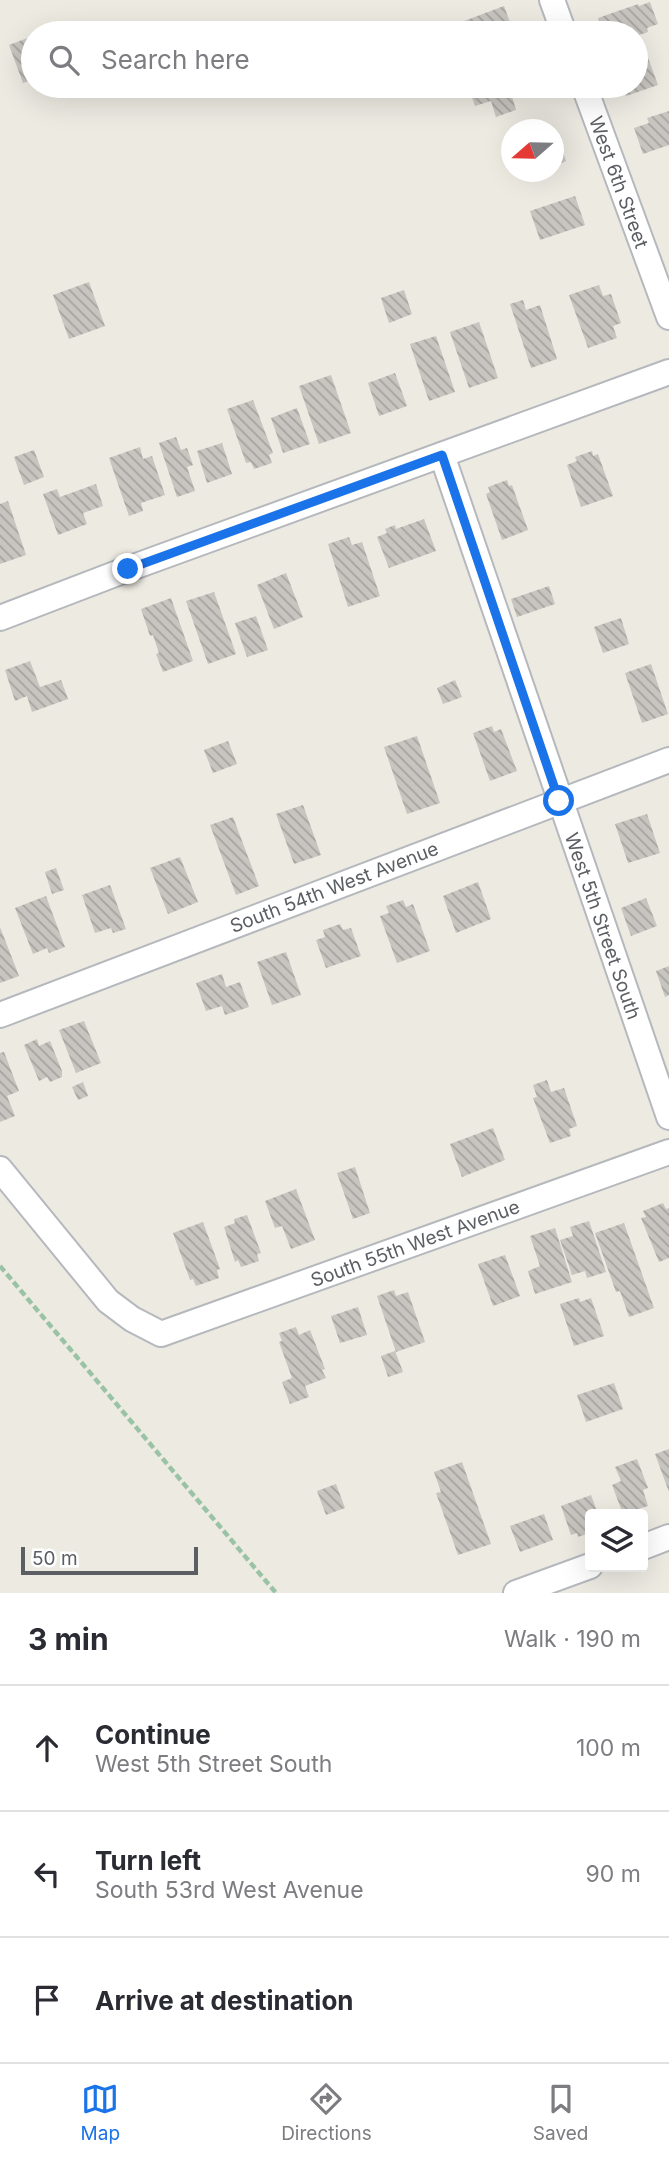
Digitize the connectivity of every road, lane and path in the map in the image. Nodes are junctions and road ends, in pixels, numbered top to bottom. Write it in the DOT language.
graph roads {
  1 [pos="552,0"];
  2 [pos="560,21"];
  3 [pos="588,98"];
  4 [pos="669,317"];
  5 [pos="669,372"];
  6 [pos="442,455"];
  7 [pos="0,618"];
  8 [pos="669,760"];
  9 [pos="559,801"];
  10 [pos="0,1015"];
  11 [pos="669,1118"];
  12 [pos="669,1152"];
  13 [pos="0,1169"];
  14 [pos="0,1266"];
  15 [pos="669,1537"];
  16 [pos="648,1545"];
  17 [pos="585,1568"];
  18 [pos="276,1593"];
  19 [pos="516,1593"];
  1 -- 2 [label="street"];
  3 -- 4 [label="street, West 6th Street"];
  5 -- 6 [label="street"];
  6 -- 7 [label="street"];
  6 -- 9 [label="street, West 5th Street South"];
  8 -- 9 [label="street, South 54th West Avenue"];
  9 -- 10 [label="street, South 54th West Avenue"];
  9 -- 11 [label="street, West 5th Street South"];
  12 -- 13 [label="street, South 55th West Avenue"];
  14 -- 18 [label="path"];
  15 -- 16 [label="street"];
  17 -- 19 [label="street"];
}
